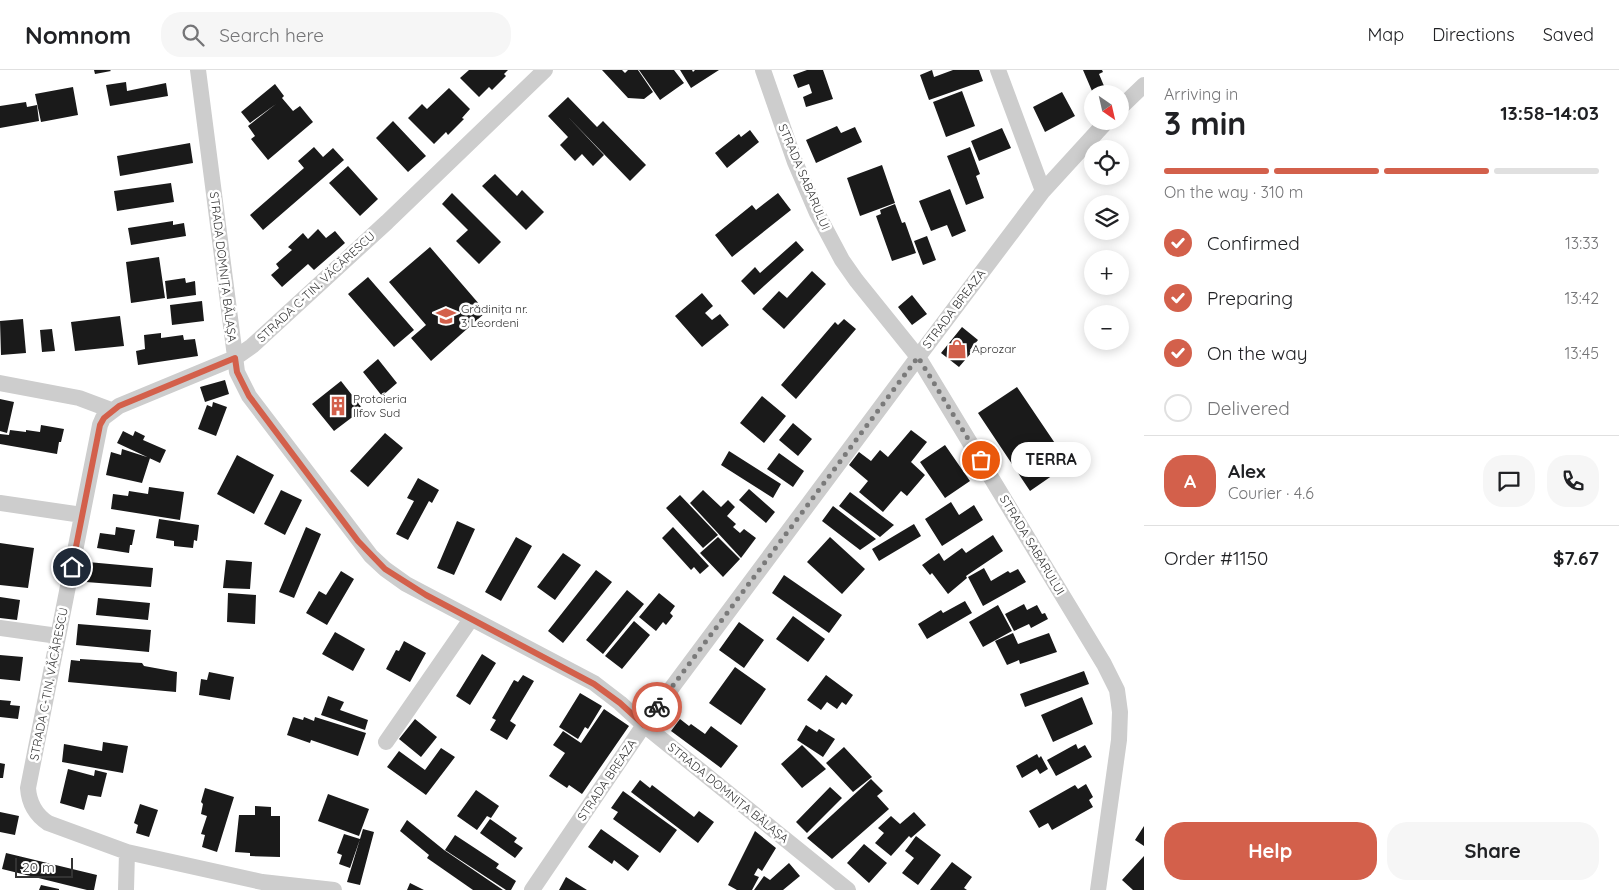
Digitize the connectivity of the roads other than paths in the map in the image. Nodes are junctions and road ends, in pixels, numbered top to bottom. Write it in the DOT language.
graph roads {
  1 [pos="198,70"];
  2 [pos="545,70"];
  3 [pos="763,70"];
  4 [pos="998,70"];
  5 [pos="1144,85"];
  6 [pos="1129,99"];
  7 [pos="1099,130"];
  8 [pos="1043,191"];
  9 [pos="918,357"];
  10 [pos="235,358"];
  11 [pos="0,382"];
  12 [pos="112,410"];
  13 [pos="0,504"];
  14 [pos="82,515"];
  15 [pos="471,619"];
  16 [pos="0,628"];
  17 [pos="58,636"];
  18 [pos="644,725"];
  19 [pos="386,742"];
  20 [pos="127,852"];
  21 [pos="126,890"];
  22 [pos="334,890"];
  23 [pos="532,890"];
  24 [pos="848,890"];
  25 [pos="1098,890"];
  1 -- 10 [label="street, STRADA DOMNIȚA BĂLAȘA"];
  2 -- 10 [label="street, STRADA C-TIN. VĂCĂRESCU"];
  3 -- 9 [label="street, STRADA SABARULUI"];
  4 -- 8 [label="street"];
  5 -- 6 [label="street"];
  7 -- 8 [label="street, STRADA BREAZA"];
  8 -- 9 [label="street, STRADA BREAZA"];
  9 -- 18 [label="street, STRADA BREAZA"];
  9 -- 25 [label="street, STRADA SABARULUI"];
  10 -- 12 [label="street, STRADA C-TIN. VĂCĂRESCU"];
  10 -- 15 [label="street, STRADA DOMNIȚA BĂLAȘA"];
  11 -- 12 [label="street"];
  12 -- 14 [label="street, STRADA C-TIN. VĂCĂRESCU"];
  13 -- 14 [label="street"];
  14 -- 17 [label="street, STRADA C-TIN. VĂCĂRESCU"];
  15 -- 18 [label="street, STRADA DOMNIȚA BĂLAȘA"];
  15 -- 19 [label="street"];
  16 -- 17 [label="street"];
  17 -- 20 [label="street, STRADA C-TIN. VĂCĂRESCU"];
  18 -- 23 [label="street, STRADA BREAZA"];
  18 -- 24 [label="street, STRADA DOMNIȚA BĂLAȘA"];
  20 -- 21 [label="street"];
  20 -- 22 [label="street, STRADA C-TIN. VĂCĂRESCU"];
}
